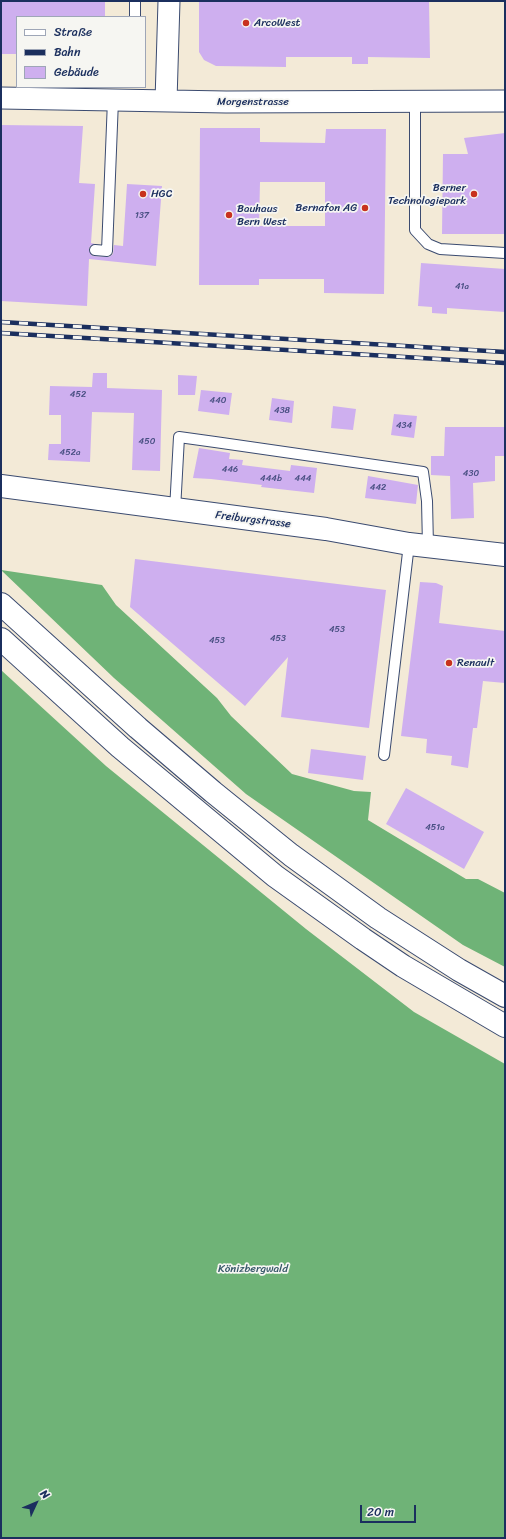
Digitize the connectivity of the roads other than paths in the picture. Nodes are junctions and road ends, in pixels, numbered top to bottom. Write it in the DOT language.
graph roads {
  1 [pos="135,1"];
  2 [pos="169,1"];
  3 [pos="135,16"];
  4 [pos="1,98"];
  5 [pos="113,100"];
  6 [pos="166,101"];
  7 [pos="505,101"];
  8 [pos="415,102"];
  9 [pos="96,250"];
  10 [pos="505,253"];
  11 [pos="1,486"];
  12 [pos="175,510"];
  13 [pos="418,545"];
  14 [pos="505,555"];
  15 [pos="1,604"];
  16 [pos="1,640"];
  17 [pos="384,755"];
  18 [pos="505,996"];
  19 [pos="505,1026"];
  1 -- 3 [label="lane"];
  2 -- 6 [label="street"];
  4 -- 5 [label="street, Morgenstrasse"];
  5 -- 6 [label="street, Morgenstrasse"];
  5 -- 9 [label="lane"];
  6 -- 8 [label="street, Morgenstrasse"];
  7 -- 8 [label="street, Morgenstrasse"];
  8 -- 10 [label="lane"];
  11 -- 12 [label="main road, Freiburgstrasse"];
  12 -- 13 [label="main road, Freiburgstrasse"];
  12 -- 13 [label="lane"];
  13 -- 14 [label="main road, Freiburgstrasse"];
  13 -- 17 [label="lane"];
  15 -- 18 [label="main road"];
  16 -- 19 [label="main road"];
}
